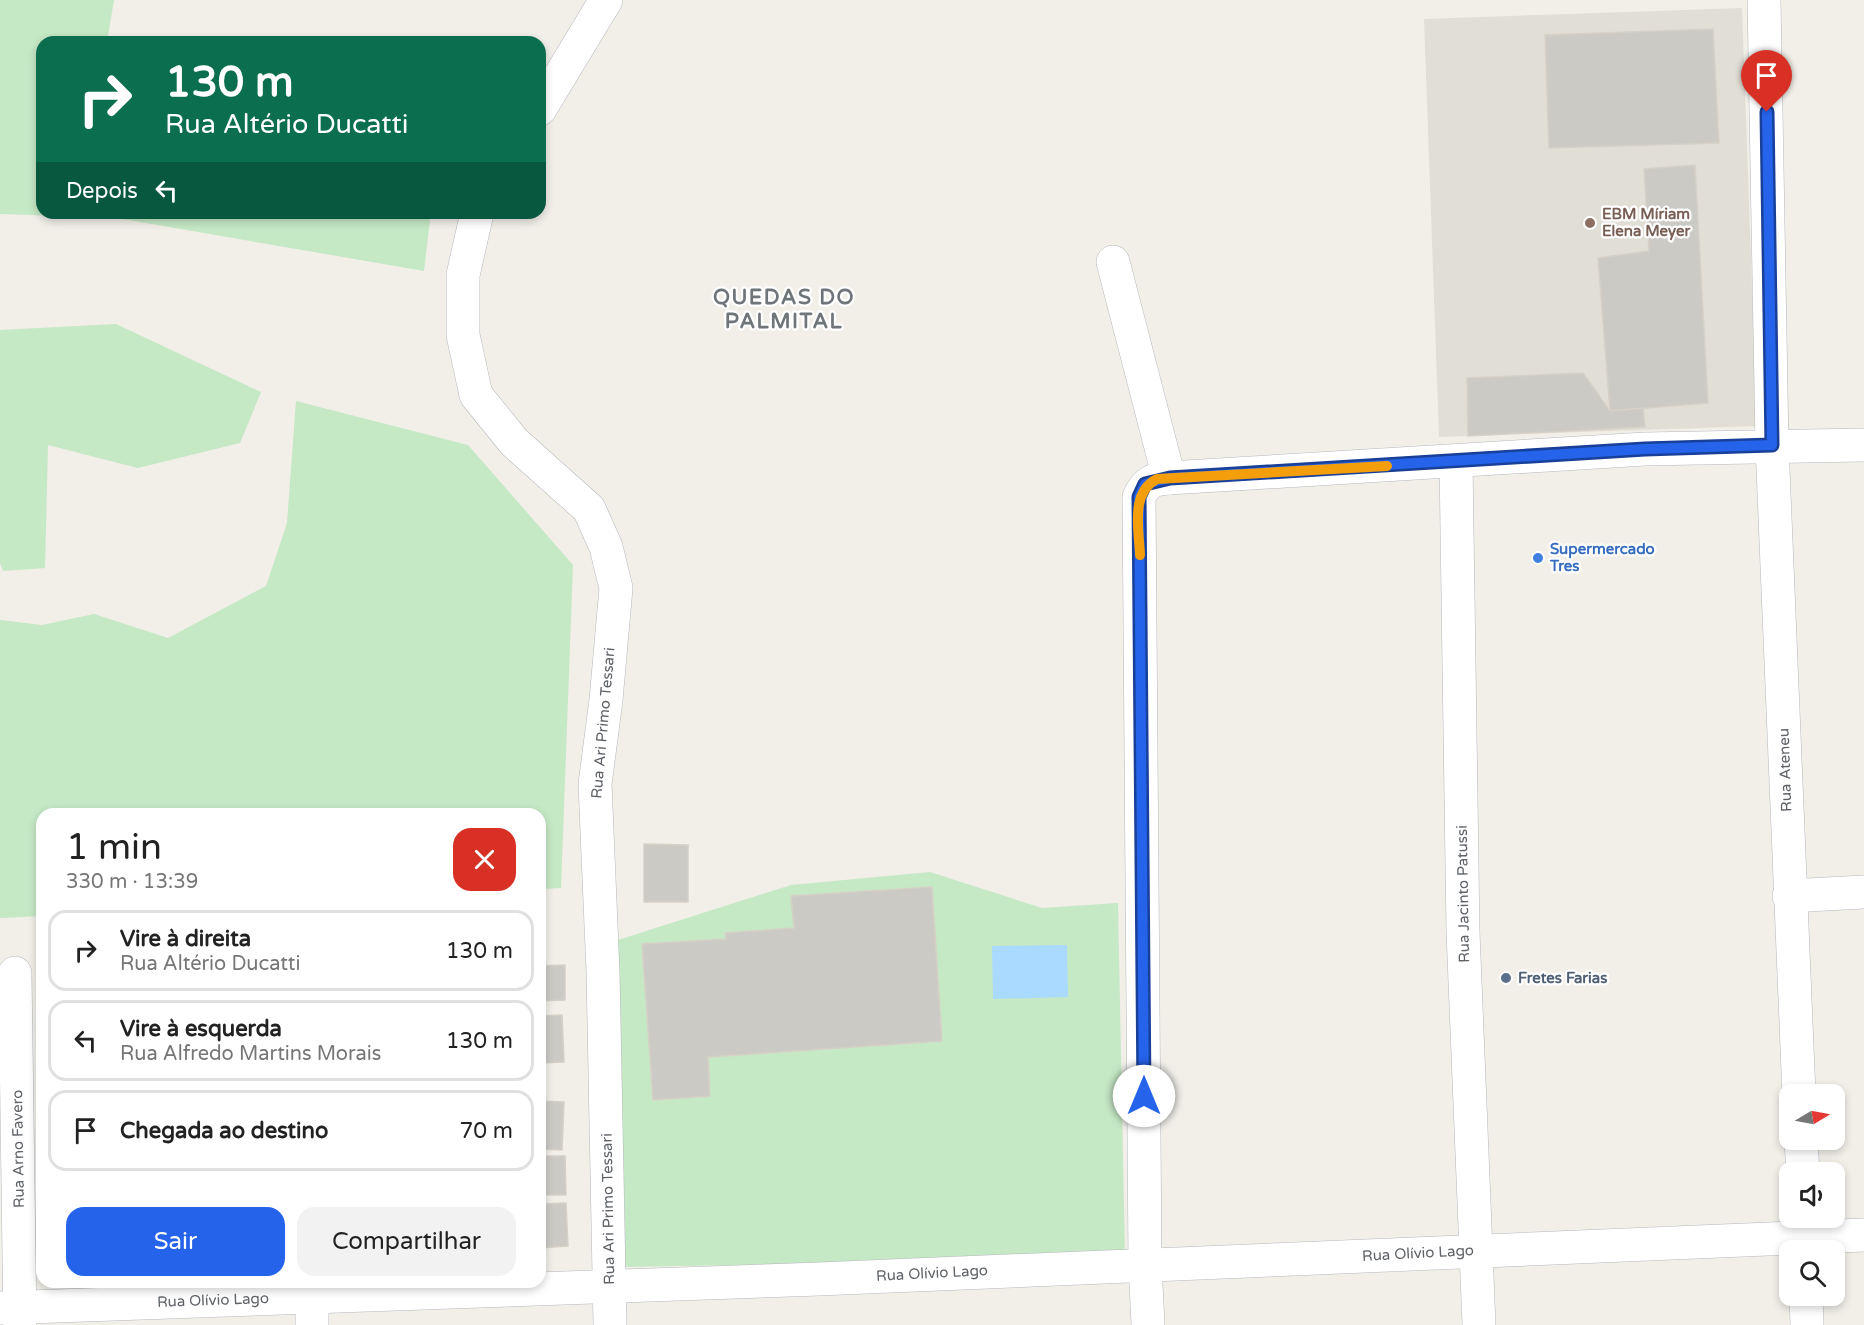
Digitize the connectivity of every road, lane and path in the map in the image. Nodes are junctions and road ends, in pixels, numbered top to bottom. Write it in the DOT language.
graph roads {
  1 [pos="606,0"];
  2 [pos="1764,0"];
  3 [pos="546,99"];
  4 [pos="476,219"];
  5 [pos="1113,262"];
  6 [pos="1772,445"];
  7 [pos="1864,445"];
  8 [pos="1456,462"];
  9 [pos="1163,479"];
  10 [pos="1864,892"];
  11 [pos="1789,896"];
  12 [pos="15,973"];
  13 [pos="1798,1084"];
  14 [pos="1864,1235"];
  15 [pos="1806,1236"];
  16 [pos="1476,1249"];
  17 [pos="1145,1263"];
  18 [pos="609,1286"];
  19 [pos="312,1301"];
  20 [pos="1806,1306"];
  21 [pos="14,1313"];
  22 [pos="610,1325"];
  23 [pos="1148,1325"];
  24 [pos="1479,1325"];
  25 [pos="1807,1325"];
  1 -- 3 [label="street"];
  2 -- 6 [label="street, Rua Ateneu"];
  4 -- 18 [label="street, Rua Ari Primo Tessari"];
  5 -- 9 [label="street"];
  6 -- 7 [label="street"];
  6 -- 8 [label="street"];
  6 -- 11 [label="street, Rua Ateneu"];
  8 -- 9 [label="street"];
  8 -- 16 [label="street, Rua Jacinto Patussi"];
  9 -- 17 [label="street"];
  10 -- 11 [label="street"];
  11 -- 13 [label="street, Rua Ateneu"];
  12 -- 21 [label="street, Rua Arno Favero"];
  14 -- 15 [label="street, Rua Olívio Lago"];
  15 -- 16 [label="street, Rua Olívio Lago"];
  16 -- 17 [label="street, Rua Olívio Lago"];
  16 -- 24 [label="street, Rua Jacinto Patussi"];
  17 -- 18 [label="street, Rua Olívio Lago"];
  17 -- 23 [label="street"];
  18 -- 19 [label="street, Rua Olívio Lago"];
  18 -- 22 [label="street, Rua Ari Primo Tessari"];
  19 -- 21 [label="street, Rua Olívio Lago"];
  20 -- 25 [label="street"];
}
